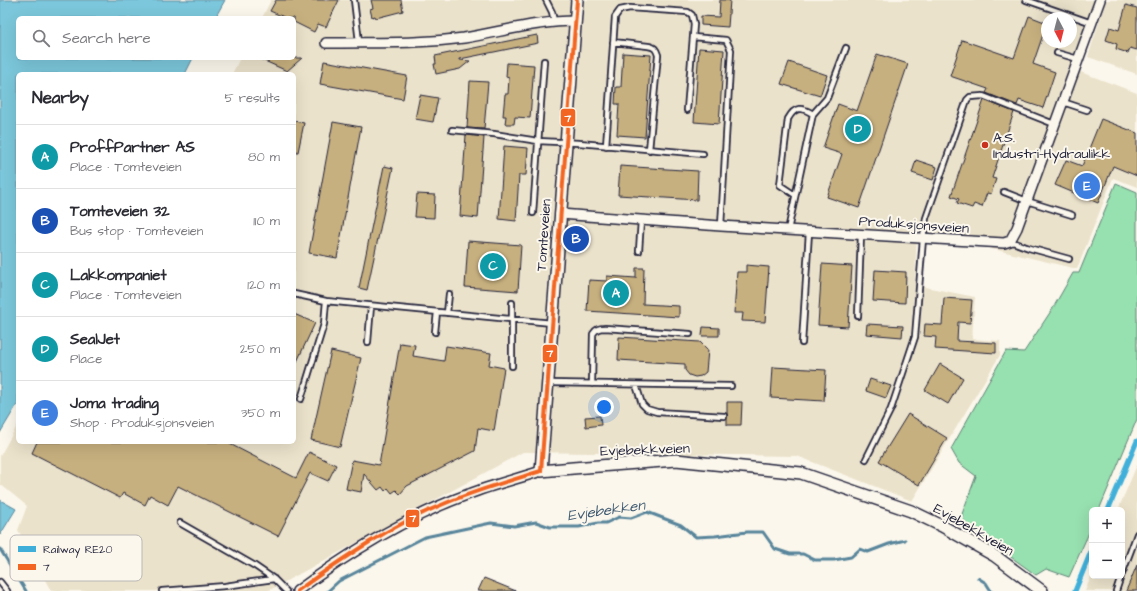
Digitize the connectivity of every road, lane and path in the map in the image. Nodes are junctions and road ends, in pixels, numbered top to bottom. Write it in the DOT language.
graph roads {
  1 [pos="354,0"];
  2 [pos="546,0"];
  3 [pos="577,0"];
  4 [pos="1026,0"];
  5 [pos="1100,0"];
  6 [pos="554,21"];
  7 [pos="576,21"];
  8 [pos="1092,23"];
  9 [pos="693,37"];
  10 [pos="359,42"];
  11 [pos="613,42"];
  12 [pos="326,43"];
  13 [pos="846,48"];
  14 [pos="1057,53"];
  15 [pos="1078,59"];
  16 [pos="544,61"];
  17 [pos="1063,102"];
  18 [pos="687,110"];
  19 [pos="1087,110"];
  20 [pos="813,114"];
  21 [pos="1054,124"];
  22 [pos="452,130"];
  23 [pos="538,141"];
  24 [pos="566,142"];
  25 [pos="606,146"];
  26 [pos="649,150"];
  27 [pos="703,154"];
  28 [pos="1004,192"];
  29 [pos="795,195"];
  30 [pos="1027,201"];
  31 [pos="534,213"];
  32 [pos="560,214"];
  33 [pos="1072,215"];
  34 [pos="641,220"];
  35 [pos="721,226"];
  36 [pos="788,230"];
  37 [pos="809,232"];
  38 [pos="861,235"];
  39 [pos="923,239"];
  40 [pos="1010,241"];
  41 [pos="639,251"];
  42 [pos="1069,259"];
  43 [pos="296,294"];
  44 [pos="448,294"];
  45 [pos="326,301"];
  46 [pos="512,303"];
  47 [pos="372,306"];
  48 [pos="437,312"];
  49 [pos="447,313"];
  50 [pos="858,316"];
  51 [pos="512,319"];
  52 [pos="552,323"];
  53 [pos="435,332"];
  54 [pos="690,334"];
  55 [pos="368,342"];
  56 [pos="802,343"];
  57 [pos="512,366"];
  58 [pos="547,383"];
  59 [pos="592,384"];
  60 [pos="636,384"];
  61 [pos="731,386"];
  62 [pos="301,399"];
  63 [pos="724,416"];
  64 [pos="866,460"];
  65 [pos="541,471"];
  66 [pos="180,523"];
  67 [pos="1137,534"];
  68 [pos="1125,567"];
  69 [pos="274,579"];
  70 [pos="1120,579"];
  71 [pos="0,582"];
  72 [pos="7,591"];
  73 [pos="162,591"];
  74 [pos="286,591"];
  75 [pos="297,591"];
  76 [pos="1042,591"];
  77 [pos="1116,591"];
  1 -- 10 [label="lane"];
  2 -- 6 [label="lane"];
  3 -- 7 [label="street, Tomteveien"];
  4 -- 8 [label="lane"];
  5 -- 8 [label="street"];
  6 -- 7 [label="street"];
  6 -- 10 [label="street"];
  7 -- 24 [label="street, Tomteveien"];
  8 -- 15 [label="street"];
  9 -- 11 [label="lane"];
  9 -- 18 [label="lane"];
  9 -- 35 [label="lane"];
  10 -- 12 [label="street"];
  11 -- 25 [label="lane"];
  11 -- 26 [label="lane"];
  13 -- 20 [label="lane"];
  14 -- 15 [label="lane"];
  15 -- 17 [label="street"];
  16 -- 23 [label="lane"];
  17 -- 19 [label="lane"];
  17 -- 21 [label="street"];
  20 -- 29 [label="lane"];
  20 -- 29 [label="lane"];
  21 -- 30 [label="street"];
  21 -- 39 [label="lane"];
  22 -- 23 [label="lane"];
  23 -- 24 [label="lane"];
  23 -- 31 [label="lane"];
  24 -- 25 [label="lane"];
  24 -- 32 [label="street, Tomteveien"];
  25 -- 26 [label="lane"];
  26 -- 27 [label="lane"];
  28 -- 30 [label="lane"];
  29 -- 36 [label="lane"];
  30 -- 33 [label="lane"];
  30 -- 40 [label="street"];
  32 -- 34 [label="street, Produksjonsveien"];
  32 -- 52 [label="street, Tomteveien"];
  34 -- 35 [label="street, Produksjonsveien"];
  34 -- 41 [label="lane"];
  35 -- 36 [label="street, Produksjonsveien"];
  36 -- 37 [label="street, Produksjonsveien"];
  37 -- 38 [label="street, Produksjonsveien"];
  37 -- 56 [label="lane"];
  38 -- 39 [label="street, Produksjonsveien"];
  38 -- 50 [label="lane"];
  39 -- 40 [label="street, Produksjonsveien"];
  39 -- 64 [label="lane"];
  40 -- 42 [label="lane"];
  43 -- 45 [label="lane"];
  44 -- 49 [label="lane"];
  45 -- 47 [label="lane"];
  45 -- 62 [label="lane"];
  46 -- 51 [label="lane"];
  47 -- 48 [label="lane"];
  47 -- 55 [label="lane"];
  48 -- 49 [label="lane"];
  48 -- 53 [label="lane"];
  49 -- 51 [label="lane"];
  51 -- 52 [label="lane"];
  51 -- 57 [label="lane"];
  52 -- 58 [label="street, Tomteveien"];
  54 -- 59 [label="lane"];
  58 -- 59 [label="lane"];
  58 -- 65 [label="street, Tomteveien"];
  59 -- 60 [label="lane"];
  60 -- 61 [label="lane"];
  60 -- 63 [label="lane"];
  65 -- 75 [label="street, Evjebekkveien"];
  65 -- 76 [label="street, Evjebekkveien"];
  66 -- 69 [label="lane"];
  67 -- 68 [label="lane"];
  69 -- 73 [label="lane"];
  69 -- 74 [label="lane"];
  70 -- 77 [label="lane"];
  71 -- 72 [label="lane"];
}
